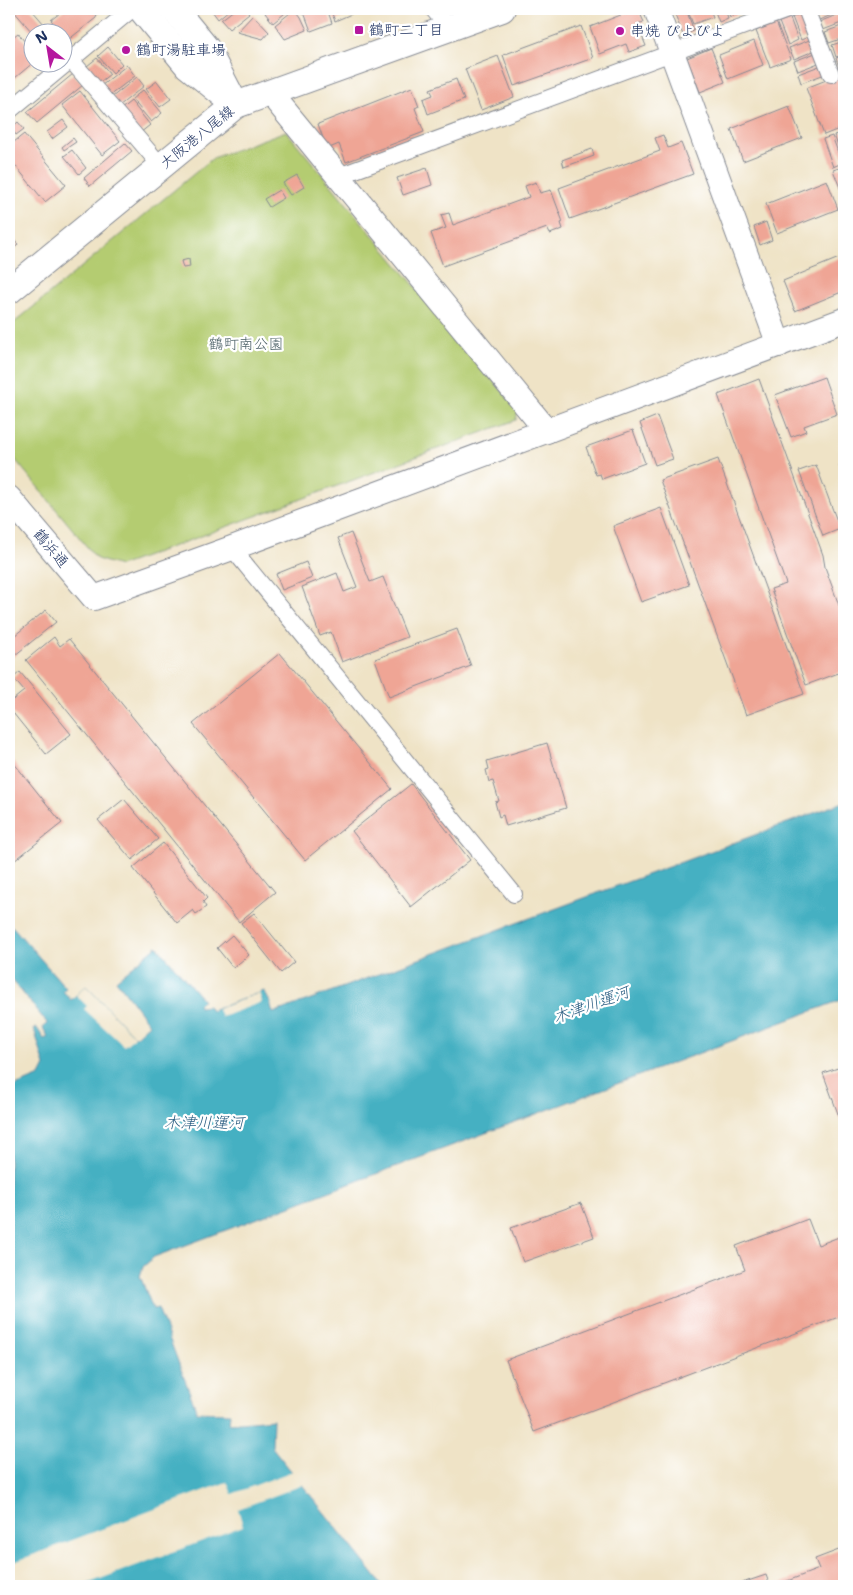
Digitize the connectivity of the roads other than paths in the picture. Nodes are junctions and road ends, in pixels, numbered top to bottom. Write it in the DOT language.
graph roads {
  1 [pos="132,9"];
  2 [pos="141,9"];
  3 [pos="174,9"];
  4 [pos="502,9"];
  5 [pos="656,9"];
  6 [pos="790,9"];
  7 [pos="806,9"];
  8 [pos="441,18"];
  9 [pos="672,53"];
  10 [pos="72,59"];
  11 [pos="72,61"];
  12 [pos="56,72"];
  13 [pos="831,74"];
  14 [pos="270,94"];
  15 [pos="236,105"];
  16 [pos="9,111"];
  17 [pos="161,166"];
  18 [pos="338,176"];
  19 [pos="9,291"];
  20 [pos="844,320"];
  21 [pos="778,345"];
  22 [pos="546,431"];
  23 [pos="9,498"];
  24 [pos="232,548"];
  25 [pos="514,894"];
  1 -- 10 [label="street"];
  2 -- 15 [label="main road"];
  3 -- 15 [label="main road"];
  4 -- 8 [label="main road, 大阪港八尾線"];
  5 -- 9 [label="street"];
  6 -- 9 [label="street"];
  7 -- 13 [label="street"];
  8 -- 14 [label="main road, 大阪港八尾線"];
  9 -- 18 [label="street"];
  9 -- 21 [label="street"];
  11 -- 17 [label="street"];
  12 -- 16 [label="street"];
  14 -- 15 [label="main road, 大阪港八尾線"];
  14 -- 18 [label="street"];
  15 -- 17 [label="main road, 大阪港八尾線"];
  17 -- 19 [label="main road, 大阪港八尾線"];
  18 -- 22 [label="street"];
  20 -- 21 [label="street"];
  21 -- 22 [label="street"];
  22 -- 24 [label="street"];
  23 -- 24 [label="street, 鶴浜通"];
  24 -- 25 [label="street"];
}
